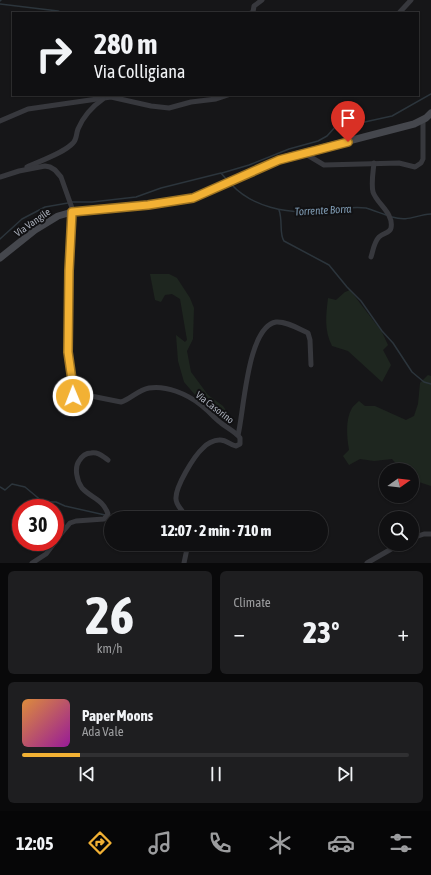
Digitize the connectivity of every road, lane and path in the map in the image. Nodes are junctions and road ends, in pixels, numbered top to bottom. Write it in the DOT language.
graph roads {
  1 [pos="262,0"];
  2 [pos="411,0"];
  3 [pos="253,12"];
  4 [pos="400,12"];
  5 [pos="216,97"];
  6 [pos="104,98"];
  7 [pos="431,113"];
  8 [pos="424,119"];
  9 [pos="0,121"];
  10 [pos="304,153"];
  11 [pos="374,164"];
  12 [pos="19,171"];
  13 [pos="0,177"];
  14 [pos="72,210"];
  15 [pos="0,258"];
  16 [pos="371,258"];
  17 [pos="311,365"];
  18 [pos="238,435"];
  19 [pos="108,460"];
  20 [pos="182,511"];
  21 [pos="64,530"];
  22 [pos="431,534"];
  23 [pos="419,536"];
  24 [pos="48,551"];
  25 [pos="187,551"];
  26 [pos="388,551"];
  27 [pos="32,563"];
  28 [pos="184,563"];
  29 [pos="368,563"];
  1 -- 3 [label="street"];
  2 -- 4 [label="street"];
  5 -- 6 [label="street"];
  6 -- 9 [label="street"];
  6 -- 12 [label="street"];
  7 -- 8 [label="street, Via Vangile"];
  8 -- 10 [label="street, Via Vangile"];
  8 -- 11 [label="street"];
  10 -- 11 [label="street"];
  10 -- 14 [label="street, Via Vangile"];
  11 -- 16 [label="street"];
  12 -- 13 [label="street"];
  12 -- 14 [label="street"];
  14 -- 15 [label="street, Via Vangile"];
  14 -- 18 [label="street, Via Casorino"];
  17 -- 18 [label="street"];
  18 -- 20 [label="street, Via Casorino"];
  19 -- 21 [label="street"];
  22 -- 23 [label="street"];
  24 -- 27 [label="street"];
  25 -- 28 [label="street"];
  26 -- 29 [label="street"];
}
